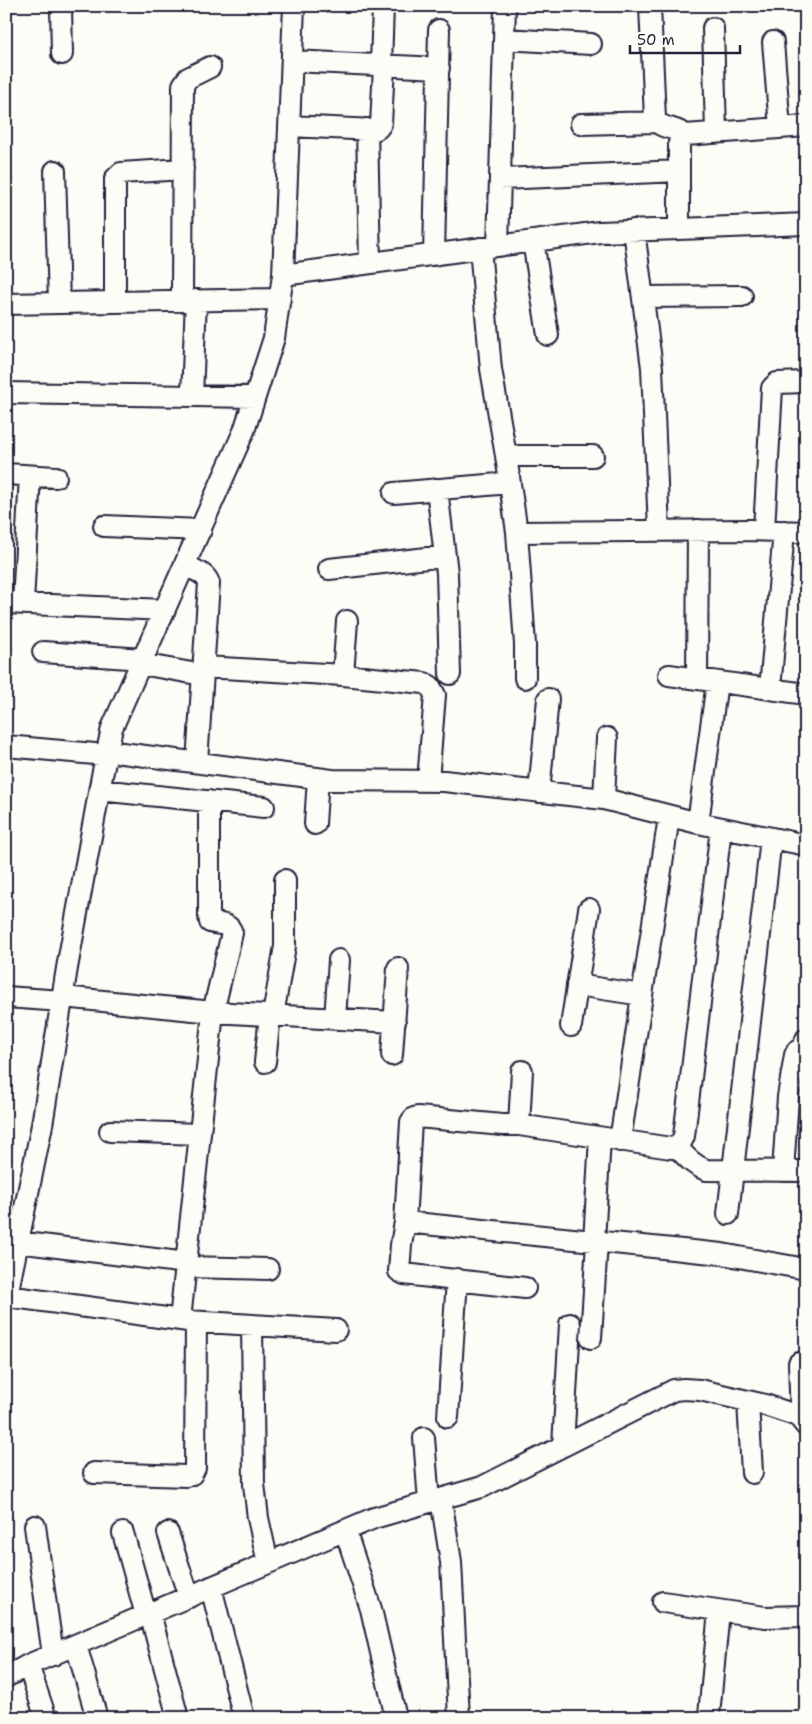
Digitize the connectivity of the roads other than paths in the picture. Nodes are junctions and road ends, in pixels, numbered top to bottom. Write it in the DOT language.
graph roads {
  1 [pos="61,6"];
  2 [pos="294,6"];
  3 [pos="383,6"];
  4 [pos="505,6"];
  5 [pos="650,6"];
  6 [pos="713,28"];
  7 [pos="439,30"];
  8 [pos="504,39"];
  9 [pos="773,42"];
  10 [pos="592,44"];
  11 [pos="62,54"];
  12 [pos="292,61"];
  13 [pos="383,66"];
  14 [pos="210,67"];
  15 [pos="439,68"];
  16 [pos="657,122"];
  17 [pos="582,124"];
  18 [pos="289,126"];
  19 [pos="806,126"];
  20 [pos="780,128"];
  21 [pos="367,129"];
  22 [pos="716,132"];
  23 [pos="685,135"];
  24 [pos="182,169"];
  25 [pos="54,171"];
  26 [pos="679,171"];
  27 [pos="500,179"];
  28 [pos="806,224"];
  29 [pos="679,228"];
  30 [pos="634,230"];
  31 [pos="533,241"];
  32 [pos="489,247"];
  33 [pos="434,255"];
  34 [pos="370,263"];
  35 [pos="283,275"];
  36 [pos="742,296"];
  37 [pos="643,297"];
  38 [pos="280,299"];
  39 [pos="189,300"];
  40 [pos="115,302"];
  41 [pos="59,303"];
  42 [pos="6,304"];
  43 [pos="548,335"];
  44 [pos="806,382"];
  45 [pos="6,393"];
  46 [pos="192,396"];
  47 [pos="255,397"];
  48 [pos="506,456"];
  49 [pos="593,456"];
  50 [pos="6,474"];
  51 [pos="30,476"];
  52 [pos="56,477"];
  53 [pos="510,483"];
  54 [pos="437,489"];
  55 [pos="394,493"];
  56 [pos="104,526"];
  57 [pos="200,530"];
  58 [pos="659,530"];
  59 [pos="698,530"];
  60 [pos="774,531"];
  61 [pos="517,532"];
  62 [pos="806,532"];
  63 [pos="445,556"];
  64 [pos="185,565"];
  65 [pos="329,569"];
  66 [pos="14,603"];
  67 [pos="165,610"];
  68 [pos="347,621"];
  69 [pos="43,652"];
  70 [pos="142,661"];
  71 [pos="203,671"];
  72 [pos="450,674"];
  73 [pos="342,675"];
  74 [pos="670,675"];
  75 [pos="525,678"];
  76 [pos="707,680"];
  77 [pos="770,689"];
  78 [pos="806,694"];
  79 [pos="548,699"];
  80 [pos="607,738"];
  81 [pos="6,746"];
  82 [pos="106,753"];
  83 [pos="197,762"];
  84 [pos="318,778"];
  85 [pos="428,780"];
  86 [pos="99,790"];
  87 [pos="539,792"];
  88 [pos="604,800"];
  89 [pos="209,801"];
  90 [pos="264,806"];
  91 [pos="668,817"];
  92 [pos="698,823"];
  93 [pos="314,824"];
  94 [pos="721,828"];
  95 [pos="771,838"];
  96 [pos="806,845"];
  97 [pos="285,880"];
  98 [pos="589,910"];
  99 [pos="339,960"];
  100 [pos="398,968"];
  101 [pos="577,985"];
  102 [pos="642,995"];
  103 [pos="6,997"];
  104 [pos="62,999"];
  105 [pos="213,1012"];
  106 [pos="271,1015"];
  107 [pos="335,1019"];
  108 [pos="395,1022"];
  109 [pos="572,1026"];
  110 [pos="806,1039"];
  111 [pos="392,1055"];
  112 [pos="265,1062"];
  113 [pos="522,1071"];
  114 [pos="519,1125"];
  115 [pos="110,1131"];
  116 [pos="200,1134"];
  117 [pos="600,1138"];
  118 [pos="620,1141"];
  119 [pos="677,1147"];
  120 [pos="732,1171"];
  121 [pos="783,1171"];
  122 [pos="806,1171"];
  123 [pos="728,1214"];
  124 [pos="406,1222"];
  125 [pos="17,1242"];
  126 [pos="595,1242"];
  127 [pos="186,1265"];
  128 [pos="268,1269"];
  129 [pos="806,1269"];
  130 [pos="457,1279"];
  131 [pos="525,1288"];
  132 [pos="7,1298"];
  133 [pos="188,1321"];
  134 [pos="570,1324"];
  135 [pos="252,1325"];
  136 [pos="336,1330"];
  137 [pos="591,1338"];
  138 [pos="806,1363"];
  139 [pos="748,1401"];
  140 [pos="448,1417"];
  141 [pos="804,1421"];
  142 [pos="424,1438"];
  143 [pos="564,1446"];
  144 [pos="94,1473"];
  145 [pos="752,1473"];
  146 [pos="435,1500"];
  147 [pos="35,1526"];
  148 [pos="345,1530"];
  149 [pos="124,1533"];
  150 [pos="168,1533"];
  151 [pos="268,1563"];
  152 [pos="211,1587"];
  153 [pos="189,1597"];
  154 [pos="663,1602"];
  155 [pos="719,1611"];
  156 [pos="148,1614"];
  157 [pos="806,1616"];
  158 [pos="76,1645"];
  159 [pos="53,1655"];
  160 [pos="28,1666"];
  161 [pos="6,1676"];
  162 [pos="709,1715"];
  163 [pos="46,1718"];
  164 [pos="97,1718"];
  165 [pos="178,1718"];
  166 [pos="244,1718"];
  167 [pos="396,1718"];
  168 [pos="459,1718"];
  1 -- 11 [label="street"];
  2 -- 12 [label="street"];
  3 -- 13 [label="street"];
  4 -- 8 [label="street"];
  5 -- 16 [label="street"];
  6 -- 22 [label="street"];
  7 -- 15 [label="street"];
  8 -- 10 [label="street"];
  8 -- 27 [label="street"];
  9 -- 20 [label="street"];
  12 -- 13 [label="street"];
  12 -- 18 [label="street"];
  13 -- 15 [label="street"];
  13 -- 21 [label="street"];
  14 -- 24 [label="street"];
  15 -- 33 [label="street"];
  16 -- 17 [label="street"];
  16 -- 23 [label="street"];
  18 -- 21 [label="street"];
  18 -- 35 [label="street"];
  19 -- 20 [label="street"];
  20 -- 22 [label="street"];
  21 -- 34 [label="street"];
  22 -- 23 [label="street"];
  23 -- 26 [label="street"];
  24 -- 39 [label="street"];
  24 -- 40 [label="street"];
  25 -- 41 [label="street"];
  26 -- 27 [label="street"];
  26 -- 29 [label="street"];
  27 -- 32 [label="street"];
  28 -- 29 [label="street"];
  29 -- 30 [label="street"];
  30 -- 31 [label="street"];
  30 -- 37 [label="street"];
  31 -- 32 [label="street"];
  31 -- 43 [label="street"];
  32 -- 33 [label="street"];
  32 -- 48 [label="street"];
  33 -- 34 [label="street"];
  34 -- 35 [label="street"];
  35 -- 38 [label="street"];
  36 -- 37 [label="street"];
  37 -- 58 [label="street"];
  38 -- 39 [label="street"];
  38 -- 47 [label="street"];
  39 -- 40 [label="street"];
  39 -- 46 [label="street"];
  40 -- 41 [label="street"];
  41 -- 42 [label="street"];
  44 -- 60 [label="street"];
  45 -- 46 [label="street"];
  46 -- 47 [label="street"];
  47 -- 57 [label="street"];
  48 -- 49 [label="street"];
  48 -- 53 [label="street"];
  50 -- 51 [label="street"];
  51 -- 52 [label="street"];
  51 -- 66 [label="street"];
  53 -- 54 [label="street"];
  53 -- 61 [label="street"];
  54 -- 55 [label="street"];
  54 -- 63 [label="street"];
  56 -- 57 [label="street"];
  57 -- 64 [label="street"];
  58 -- 59 [label="street"];
  58 -- 61 [label="street"];
  59 -- 60 [label="street"];
  59 -- 76 [label="street"];
  60 -- 62 [label="street"];
  60 -- 77 [label="street"];
  61 -- 75 [label="street"];
  63 -- 65 [label="street"];
  63 -- 72 [label="street"];
  64 -- 67 [label="street"];
  64 -- 71 [label="street"];
  66 -- 67 [label="street"];
  67 -- 70 [label="street"];
  68 -- 73 [label="street"];
  69 -- 70 [label="street"];
  70 -- 71 [label="street"];
  70 -- 82 [label="street"];
  71 -- 73 [label="street"];
  71 -- 83 [label="street"];
  73 -- 85 [label="street"];
  74 -- 76 [label="street"];
  76 -- 77 [label="street"];
  76 -- 92 [label="street"];
  77 -- 78 [label="street"];
  79 -- 87 [label="street"];
  80 -- 88 [label="street"];
  81 -- 82 [label="street"];
  82 -- 83 [label="street"];
  82 -- 86 [label="street"];
  83 -- 84 [label="street"];
  84 -- 85 [label="street"];
  84 -- 93 [label="street"];
  85 -- 87 [label="street"];
  86 -- 89 [label="street"];
  86 -- 104 [label="street"];
  87 -- 88 [label="street"];
  88 -- 91 [label="street"];
  89 -- 90 [label="street"];
  89 -- 105 [label="street"];
  91 -- 92 [label="street"];
  91 -- 102 [label="street"];
  92 -- 94 [label="street"];
  94 -- 95 [label="street"];
  94 -- 119 [label="street"];
  95 -- 96 [label="street"];
  95 -- 120 [label="street"];
  97 -- 106 [label="street"];
  98 -- 101 [label="street"];
  99 -- 107 [label="street"];
  100 -- 108 [label="street"];
  101 -- 102 [label="street"];
  101 -- 109 [label="street"];
  102 -- 118 [label="street"];
  103 -- 104 [label="street"];
  104 -- 105 [label="street"];
  104 -- 125 [label="street"];
  105 -- 106 [label="street"];
  105 -- 116 [label="street"];
  106 -- 107 [label="street"];
  106 -- 112 [label="street"];
  107 -- 108 [label="street"];
  108 -- 111 [label="street"];
  110 -- 121 [label="street"];
  113 -- 114 [label="street"];
  114 -- 117 [label="street"];
  114 -- 124 [label="street"];
  115 -- 116 [label="street"];
  116 -- 127 [label="street"];
  117 -- 118 [label="street"];
  117 -- 126 [label="street"];
  118 -- 119 [label="street"];
  119 -- 120 [label="street"];
  120 -- 121 [label="street"];
  120 -- 123 [label="street"];
  121 -- 122 [label="street"];
  124 -- 126 [label="street"];
  124 -- 130 [label="street"];
  125 -- 127 [label="street"];
  125 -- 132 [label="street"];
  126 -- 129 [label="street"];
  126 -- 137 [label="street"];
  127 -- 128 [label="street"];
  127 -- 133 [label="street"];
  130 -- 131 [label="street"];
  130 -- 140 [label="street"];
  132 -- 133 [label="street"];
  133 -- 135 [label="street"];
  133 -- 144 [label="street"];
  134 -- 143 [label="street"];
  135 -- 136 [label="street"];
  135 -- 151 [label="street"];
  138 -- 141 [label="street"];
  139 -- 141 [label="street"];
  139 -- 143 [label="street"];
  139 -- 145 [label="street"];
  142 -- 146 [label="street"];
  143 -- 146 [label="street"];
  146 -- 148 [label="street"];
  146 -- 168 [label="street"];
  147 -- 159 [label="street"];
  148 -- 151 [label="street"];
  148 -- 167 [label="street"];
  149 -- 156 [label="street"];
  150 -- 153 [label="street"];
  151 -- 152 [label="street"];
  152 -- 153 [label="street"];
  152 -- 166 [label="street"];
  153 -- 156 [label="street"];
  154 -- 155 [label="street"];
  155 -- 157 [label="street"];
  155 -- 162 [label="street"];
  156 -- 158 [label="street"];
  156 -- 165 [label="street"];
  158 -- 159 [label="street"];
  158 -- 164 [label="street"];
  159 -- 160 [label="street"];
  160 -- 161 [label="street"];
  160 -- 163 [label="street"];
}
